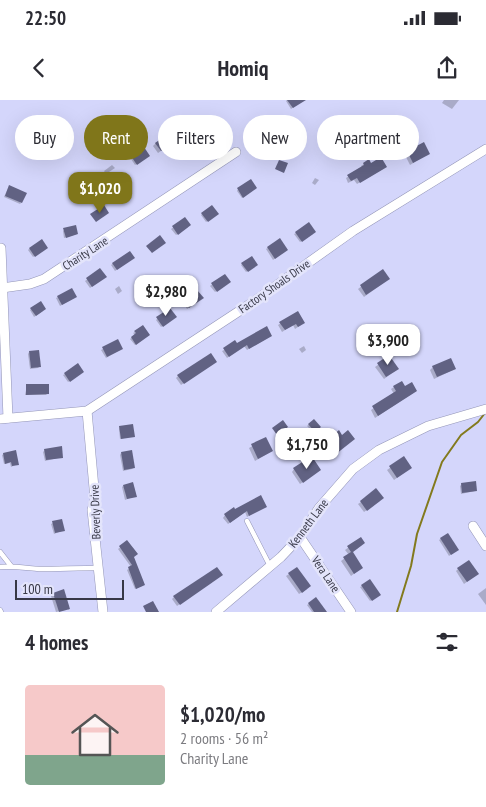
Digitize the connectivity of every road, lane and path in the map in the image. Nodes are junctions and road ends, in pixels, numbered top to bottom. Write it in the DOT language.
graph roads {
  1 [pos="486,149"];
  2 [pos="236,152"];
  3 [pos="1,248"];
  4 [pos="2,288"];
  5 [pos="486,408"];
  6 [pos="87,411"];
  7 [pos="4,418"];
  8 [pos="247,521"];
  9 [pos="473,526"];
  10 [pos="300,537"];
  11 [pos="486,546"];
  12 [pos="0,552"];
  13 [pos="11,566"];
  14 [pos="270,566"];
  15 [pos="0,567"];
  16 [pos="98,568"];
  17 [pos="103,612"];
  18 [pos="216,612"];
  19 [pos="351,612"];
  1 -- 6 [label="street, Factory Shoals Drive"];
  2 -- 4 [label="street, Charity Lane"];
  3 -- 4 [label="street"];
  4 -- 7 [label="street"];
  5 -- 10 [label="street, Kenneth Lane"];
  6 -- 7 [label="street, Factory Shoals Drive"];
  6 -- 16 [label="street, Beverly Drive"];
  8 -- 14 [label="lane"];
  9 -- 11 [label="street"];
  10 -- 14 [label="street, Kenneth Lane"];
  10 -- 19 [label="street, Vera Lane"];
  12 -- 13 [label="lane"];
  13 -- 15 [label="lane"];
  13 -- 16 [label="lane"];
  14 -- 18 [label="street, Kenneth Lane"];
  16 -- 17 [label="street, Beverly Drive"];
}
